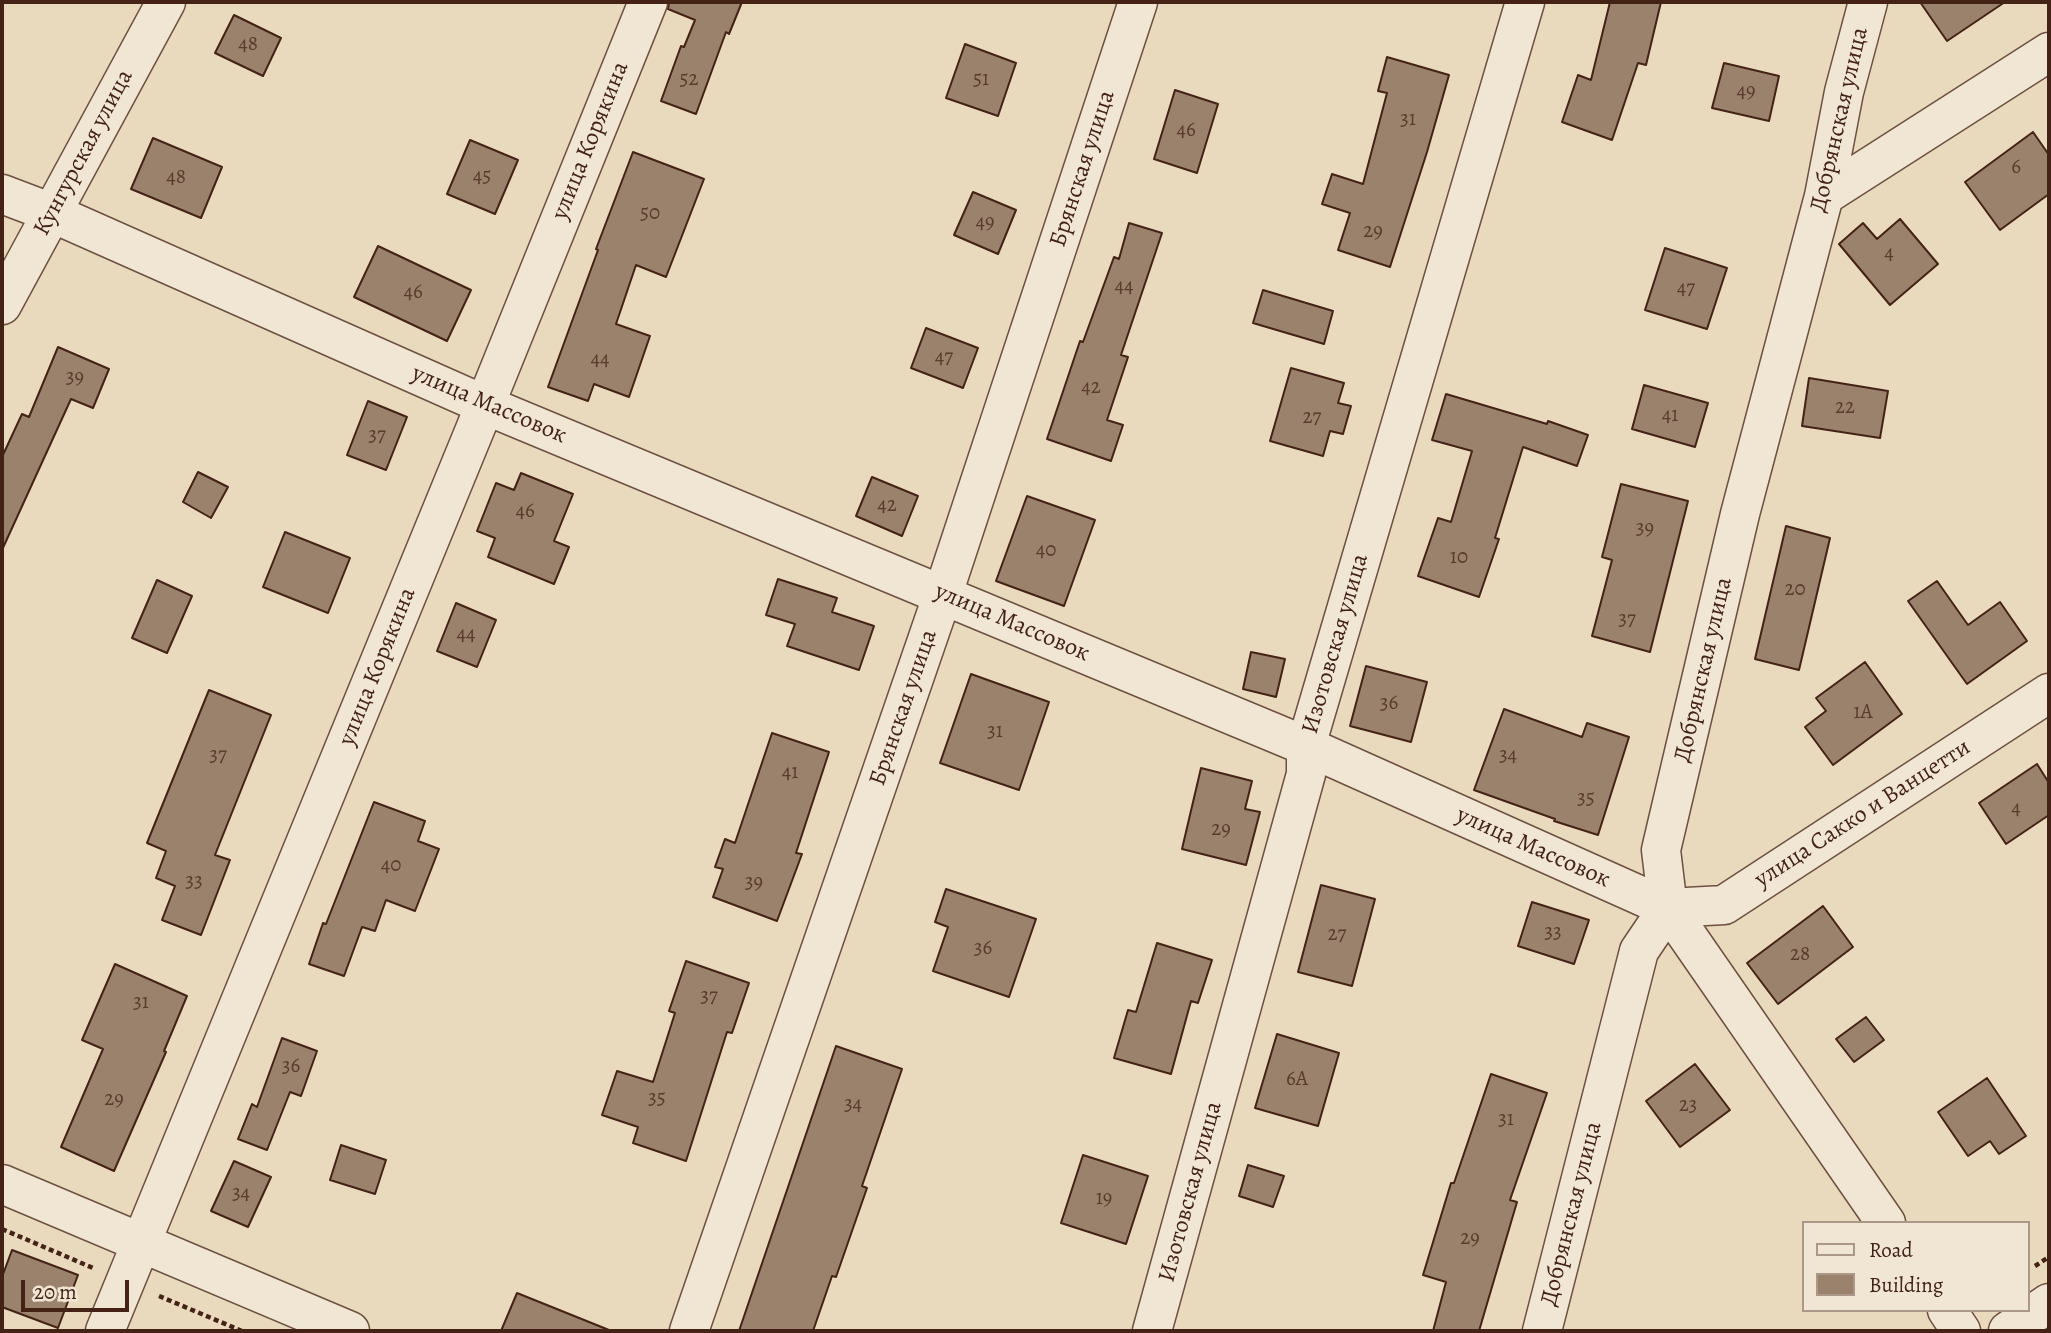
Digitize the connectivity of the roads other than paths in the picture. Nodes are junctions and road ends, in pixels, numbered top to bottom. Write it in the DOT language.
graph roads {
  1 [pos="166,2"];
  2 [pos="648,2"];
  3 [pos="1138,2"];
  4 [pos="1525,2"];
  5 [pos="1868,2"];
  6 [pos="2049,52"];
  7 [pos="2,194"];
  8 [pos="1824,196"];
  9 [pos="52,213"];
  10 [pos="2,304"];
  11 [pos="485,405"];
  12 [pos="943,594"];
  13 [pos="2049,693"];
  14 [pos="1306,746"];
  15 [pos="1668,908"];
  16 [pos="2,1184"];
  17 [pos="1885,1221"];
  18 [pos="141,1244"];
  19 [pos="2049,1303"];
  20 [pos="1948,1312"];
  21 [pos="105,1331"];
  22 [pos="350,1331"];
  23 [pos="689,1331"];
  24 [pos="1152,1331"];
  25 [pos="1542,1331"];
  26 [pos="1961,1331"];
  27 [pos="2008,1331"];
  1 -- 9 [label="street, Кунгурская улица"];
  2 -- 11 [label="street, улица Корякина"];
  3 -- 12 [label="street, Брянская улица"];
  4 -- 14 [label="street, Изотовская улица"];
  5 -- 8 [label="street, Добрянская улица"];
  6 -- 8 [label="street"];
  7 -- 9 [label="street, улица Массовок"];
  8 -- 15 [label="street, Добрянская улица"];
  9 -- 10 [label="street, Кунгурская улица"];
  9 -- 11 [label="street, улица Массовок"];
  11 -- 12 [label="street, улица Массовок"];
  11 -- 18 [label="street, улица Корякина"];
  12 -- 14 [label="street, улица Массовок"];
  12 -- 23 [label="street, Брянская улица"];
  13 -- 15 [label="street, улица Сакко и Ванцетти"];
  14 -- 15 [label="street, улица Массовок"];
  14 -- 24 [label="street, Изотовская улица"];
  15 -- 17 [label="street"];
  15 -- 25 [label="street, Добрянская улица"];
  16 -- 18 [label="street"];
  18 -- 21 [label="street, улица Корякина"];
  18 -- 22 [label="street"];
  19 -- 27 [label="street"];
  20 -- 26 [label="street"];
}
